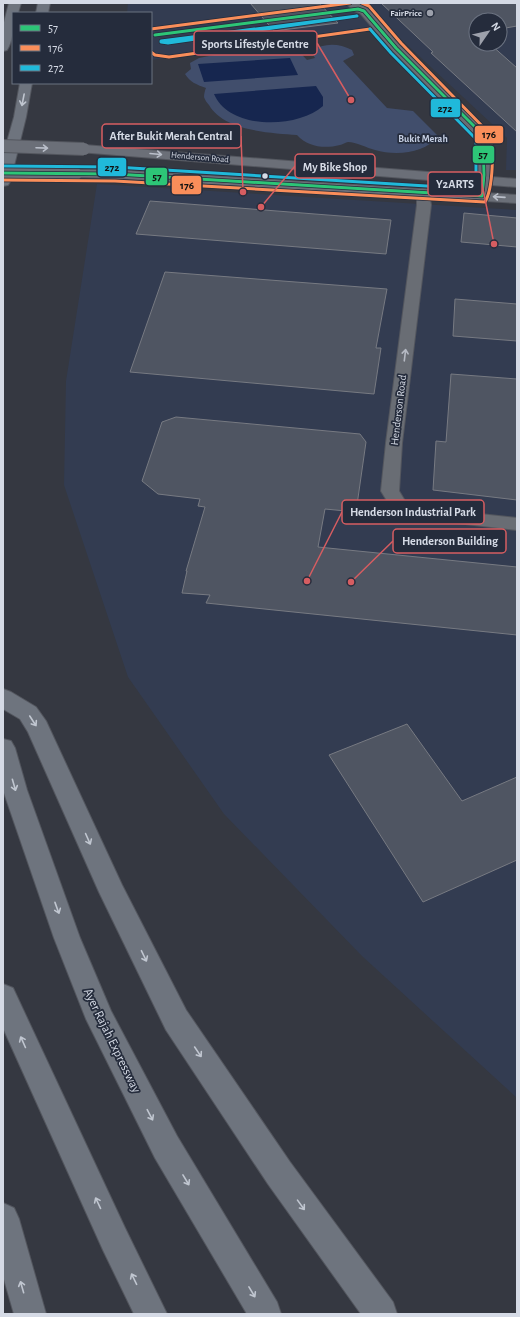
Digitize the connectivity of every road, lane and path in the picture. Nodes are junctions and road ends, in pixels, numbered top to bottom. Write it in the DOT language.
graph roads {
  1 [pos="351,3"];
  2 [pos="362,8"];
  3 [pos="12,14"];
  4 [pos="3,47"];
  5 [pos="26,84"];
  6 [pos="3,146"];
  7 [pos="3,173"];
  8 [pos="484,180"];
  9 [pos="3,182"];
  10 [pos="517,183"];
  11 [pos="423,193"];
  12 [pos="482,196"];
  13 [pos="517,199"];
  14 [pos="517,524"];
  15 [pos="3,698"];
  16 [pos="3,748"];
  17 [pos="3,997"];
  18 [pos="3,1219"];
  19 [pos="30,1314"];
  20 [pos="151,1314"];
  21 [pos="266,1314"];
  22 [pos="381,1314"];
  1 -- 2 [label="street"];
  2 -- 8 [label="street"];
  3 -- 4 [label="highway"];
  5 -- 9 [label="highway, one-way"];
  6 -- 8 [label="main road, Henderson Road, one-way, bridge"];
  7 -- 11 [label="main road, Henderson Road, bridge"];
  8 -- 10 [label="main road, Henderson Road"];
  8 -- 12 [label="street"];
  11 -- 12 [label="main road, Henderson Road"];
  14 -- 11 [label="street, Henderson Road, one-way"];
  13 -- 12 [label="main road, Henderson Road, one-way"];
  15 -- 22 [label="highway, one-way"];
  16 -- 21 [label="highway, Ayer Rajah Expressway, one-way"];
  20 -- 17 [label="highway, one-way"];
  19 -- 18 [label="highway, one-way"];
}
